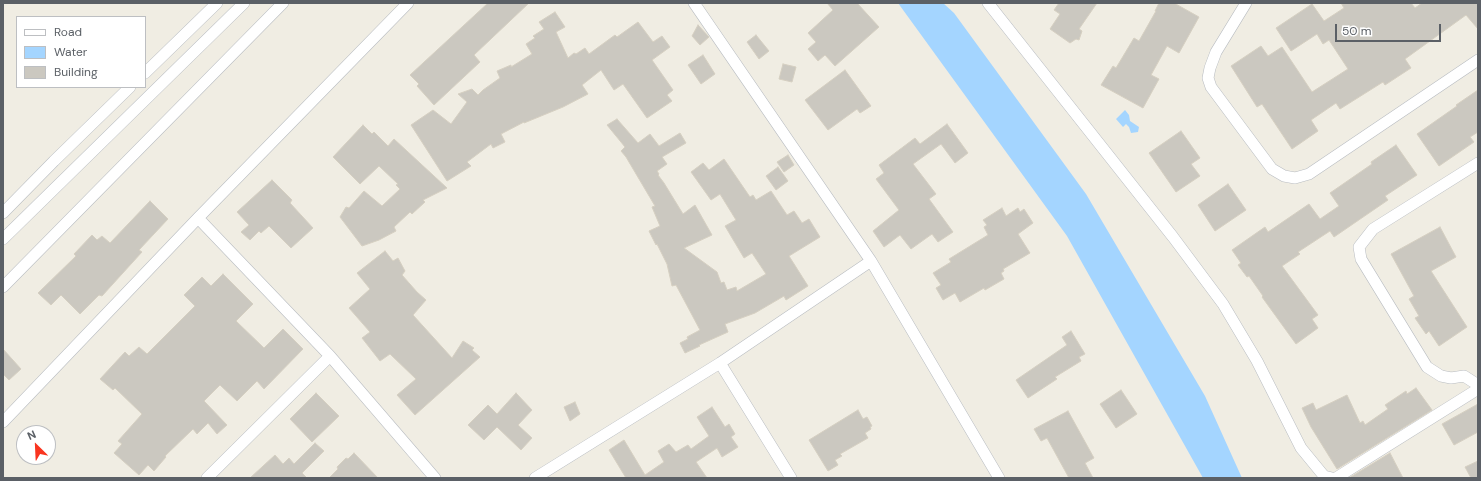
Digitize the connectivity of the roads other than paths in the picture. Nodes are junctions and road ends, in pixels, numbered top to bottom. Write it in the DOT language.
graph roads {
  1 [pos="217,3"];
  2 [pos="244,3"];
  3 [pos="284,3"];
  4 [pos="408,3"];
  5 [pos="694,3"];
  6 [pos="988,3"];
  7 [pos="1246,3"];
  8 [pos="1478,60"];
  9 [pos="146,72"];
  10 [pos="129,88"];
  11 [pos="1478,163"];
  12 [pos="3,213"];
  13 [pos="198,218"];
  14 [pos="3,239"];
  15 [pos="871,261"];
  16 [pos="3,286"];
  17 [pos="330,356"];
  18 [pos="720,363"];
  19 [pos="1478,385"];
  20 [pos="1478,390"];
  21 [pos="3,422"];
  22 [pos="207,478"];
  23 [pos="435,478"];
  24 [pos="535,478"];
  25 [pos="792,478"];
  26 [pos="999,478"];
  27 [pos="1332,478"];
  28 [pos="1336,478"];
  1 -- 9 [label="street"];
  2 -- 14 [label="street"];
  3 -- 16 [label="street"];
  4 -- 13 [label="street"];
  5 -- 15 [label="street"];
  6 -- 27 [label="street"];
  7 -- 8 [label="street"];
  10 -- 12 [label="street"];
  11 -- 19 [label="street"];
  13 -- 17 [label="street"];
  13 -- 21 [label="street"];
  15 -- 18 [label="street"];
  15 -- 26 [label="street"];
  17 -- 22 [label="street"];
  17 -- 23 [label="street"];
  18 -- 24 [label="street"];
  18 -- 25 [label="street"];
  20 -- 28 [label="street"];
}
